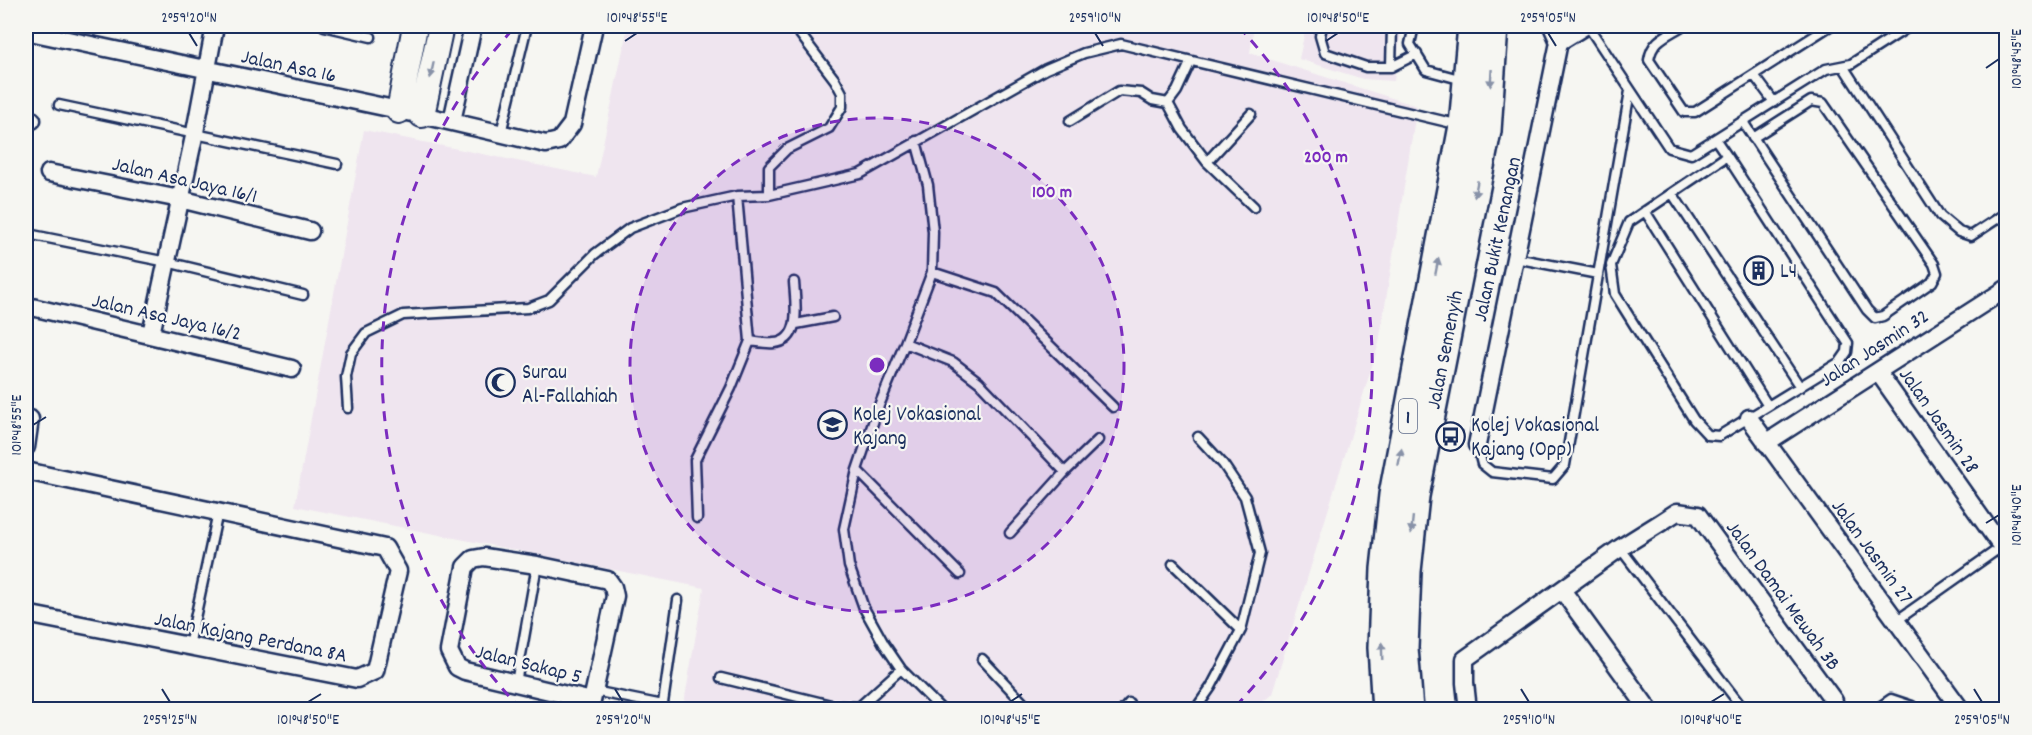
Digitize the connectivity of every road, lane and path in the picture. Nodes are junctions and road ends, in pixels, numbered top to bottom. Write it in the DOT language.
graph roads {
  1 [pos="215,26"];
  2 [pos="324,26"];
  3 [pos="416,26"];
  4 [pos="441,26"];
  5 [pos="473,26"];
  6 [pos="527,26"];
  7 [pos="594,26"];
  8 [pos="794,26"];
  9 [pos="1322,26"];
  10 [pos="1392,26"];
  11 [pos="1414,26"];
  12 [pos="1472,26"];
  13 [pos="1494,26"];
  14 [pos="1552,26"];
  15 [pos="1586,26"];
  16 [pos="1682,26"];
  17 [pos="1830,26"];
  18 [pos="1910,26"];
  19 [pos="28,29"];
  20 [pos="371,37"];
  21 [pos="1559,42"];
  22 [pos="1417,54"];
  23 [pos="1191,61"];
  24 [pos="1843,66"];
  25 [pos="1390,67"];
  26 [pos="208,71"];
  27 [pos="1754,75"];
  28 [pos="1469,81"];
  29 [pos="1630,91"];
  30 [pos="1774,102"];
  31 [pos="1168,103"];
  32 [pos="59,105"];
  33 [pos="399,111"];
  34 [pos="1251,114"];
  35 [pos="422,115"];
  36 [pos="452,121"];
  37 [pos="1070,121"];
  38 [pos="1743,122"];
  39 [pos="1475,128"];
  40 [pos="195,132"];
  41 [pos="501,133"];
  42 [pos="1754,138"];
  43 [pos="1716,140"];
  44 [pos="916,141"];
  45 [pos="1727,156"];
  46 [pos="1207,162"];
  47 [pos="337,164"];
  48 [pos="49,173"];
  49 [pos="1672,192"];
  50 [pos="770,195"];
  51 [pos="737,196"];
  52 [pos="180,199"];
  53 [pos="1254,207"];
  54 [pos="1645,211"];
  55 [pos="2007,213"];
  56 [pos="310,231"];
  57 [pos="33,235"];
  58 [pos="1515,258"];
  59 [pos="167,262"];
  60 [pos="932,272"];
  61 [pos="1598,274"];
  62 [pos="794,282"];
  63 [pos="2007,289"];
  64 [pos="303,295"];
  65 [pos="32,307"];
  66 [pos="833,317"];
  67 [pos="796,324"];
  68 [pos="151,334"];
  69 [pos="750,341"];
  70 [pos="905,343"];
  71 [pos="292,369"];
  72 [pos="1878,372"];
  73 [pos="1800,387"];
  74 [pos="1768,406"];
  75 [pos="1113,407"];
  76 [pos="348,408"];
  77 [pos="1749,418"];
  78 [pos="30,419"];
  79 [pos="1198,437"];
  80 [pos="1098,440"];
  81 [pos="1766,442"];
  82 [pos="1477,445"];
  83 [pos="26,447"];
  84 [pos="26,470"];
  85 [pos="857,470"];
  86 [pos="1065,472"];
  87 [pos="218,512"];
  88 [pos="697,518"];
  89 [pos="1010,533"];
  90 [pos="1620,548"];
  91 [pos="2005,548"];
  92 [pos="1173,564"];
  93 [pos="537,565"];
  94 [pos="960,573"];
  95 [pos="1562,590"];
  96 [pos="678,600"];
  97 [pos="26,614"];
  98 [pos="1896,621"];
  99 [pos="1241,630"];
  100 [pos="189,646"];
  101 [pos="982,659"];
  102 [pos="901,669"];
  103 [pos="722,678"];
  104 [pos="516,683"];
  105 [pos="592,700"];
  106 [pos="1834,701"];
  107 [pos="662,707"];
  108 [pos="942,710"];
  109 [pos="1030,710"];
  110 [pos="1195,710"];
  111 [pos="1386,710"];
  112 [pos="1409,710"];
  113 [pos="1468,710"];
  114 [pos="1649,710"];
  115 [pos="1744,710"];
  116 [pos="1875,710"];
  117 [pos="1915,710"];
  118 [pos="1961,710"];
  1 -- 26 [label="street"];
  2 -- 20 [label="lane"];
  3 -- 33 [label="street"];
  4 -- 35 [label="street, one-way"];
  5 -- 36 [label="street"];
  6 -- 41 [label="lane"];
  7 -- 41 [label="street, Jalan Asa 16"];
  8 -- 50 [label="lane"];
  9 -- 25 [label="lane"];
  10 -- 25 [label="lane"];
  11 -- 22 [label="lane"];
  12 -- 28 [label="main road, Jalan Semenyih / 1"];
  13 -- 39 [label="main road, Jalan Semenyih / 1, one-way"];
  14 -- 21 [label="street"];
  15 -- 21 [label="street"];
  15 -- 29 [label="lane"];
  16 -- 27 [label="lane"];
  17 -- 27 [label="lane"];
  18 -- 24 [label="lane"];
  19 -- 26 [label="street, Jalan Asa 16"];
  21 -- 58 [label="street, Jalan Bukit Kenangan"];
  22 -- 25 [label="lane"];
  22 -- 28 [label="lane"];
  23 -- 31 [label="lane"];
  23 -- 39 [label="lane"];
  23 -- 44 [label="lane"];
  24 -- 30 [label="lane"];
  24 -- 55 [label="lane"];
  26 -- 33 [label="street, Jalan Asa 16"];
  26 -- 40 [label="street"];
  27 -- 30 [label="lane"];
  28 -- 39 [label="main road, Jalan Semenyih / 1"];
  29 -- 43 [label="lane"];
  29 -- 61 [label="lane"];
  30 -- 38 [label="lane"];
  31 -- 37 [label="lane"];
  31 -- 46 [label="lane"];
  32 -- 40 [label="lane"];
  33 -- 35 [label="street, Jalan Asa 16"];
  34 -- 46 [label="lane"];
  35 -- 36 [label="street, Jalan Asa 16"];
  36 -- 41 [label="street, Jalan Asa 16"];
  38 -- 42 [label="lane"];
  38 -- 43 [label="lane"];
  111 -- 39 [label="main road, Jalan Semenyih / 1, one-way"];
  39 -- 112 [label="main road, Jalan Semenyih / 1, one-way"];
  40 -- 47 [label="lane"];
  40 -- 52 [label="street"];
  42 -- 42 [label="lane"];
  43 -- 45 [label="lane"];
  44 -- 50 [label="lane"];
  44 -- 60 [label="lane"];
  45 -- 49 [label="lane"];
  45 -- 73 [label="lane"];
  46 -- 53 [label="lane"];
  48 -- 52 [label="street, Jalan Asa Jaya 16/1"];
  49 -- 54 [label="lane"];
  49 -- 73 [label="lane"];
  50 -- 51 [label="lane"];
  51 -- 69 [label="lane"];
  51 -- 76 [label="lane"];
  52 -- 56 [label="street, Jalan Asa Jaya 16/1"];
  52 -- 59 [label="street"];
  54 -- 74 [label="lane"];
  54 -- 77 [label="lane"];
  57 -- 59 [label="lane"];
  58 -- 61 [label="lane"];
  58 -- 82 [label="street, Jalan Bukit Kenangan"];
  59 -- 64 [label="lane"];
  59 -- 68 [label="street"];
  60 -- 70 [label="lane"];
  60 -- 75 [label="lane"];
  61 -- 82 [label="lane"];
  62 -- 67 [label="lane"];
  63 -- 72 [label="street, Jalan Jasmin 32"];
  65 -- 68 [label="street, Jalan Asa Jaya 16/2"];
  66 -- 67 [label="lane"];
  67 -- 69 [label="lane"];
  68 -- 71 [label="street, Jalan Asa Jaya 16/2"];
  69 -- 88 [label="lane"];
  70 -- 85 [label="lane"];
  70 -- 86 [label="lane"];
  72 -- 81 [label="street, Jalan Jasmin 32"];
  72 -- 91 [label="street, Jalan Jasmin 28"];
  73 -- 74 [label="lane"];
  74 -- 77 [label="lane"];
  77 -- 81 [label="street, Jalan Jasmin 27"];
  78 -- 83 [label="street"];
  79 -- 99 [label="lane"];
  80 -- 86 [label="lane"];
  81 -- 98 [label="street, Jalan Jasmin 27"];
  84 -- 87 [label="street"];
  85 -- 94 [label="lane"];
  85 -- 102 [label="lane"];
  86 -- 89 [label="lane"];
  87 -- 100 [label="lane"];
  87 -- 100 [label="street, Jalan Kajang Perdana 8A"];
  90 -- 95 [label="street"];
  90 -- 106 [label="street, Jalan Damai Mewah 3B"];
  90 -- 115 [label="lane"];
  91 -- 98 [label="lane"];
  92 -- 99 [label="lane"];
  93 -- 104 [label="lane"];
  93 -- 104 [label="street, Jalan Sakap 5"];
  93 -- 105 [label="street"];
  95 -- 113 [label="street"];
  95 -- 114 [label="street"];
  96 -- 107 [label="lane"];
  97 -- 100 [label="street, Jalan Kajang Perdana 8A"];
  98 -- 118 [label="street, Jalan Jasmin 27"];
  99 -- 110 [label="lane"];
  101 -- 109 [label="lane"];
  102 -- 103 [label="lane"];
  102 -- 108 [label="lane"];
  104 -- 105 [label="street, Jalan Sakap 5"];
  105 -- 107 [label="lane"];
  116 -- 117 [label="lane"];
}
